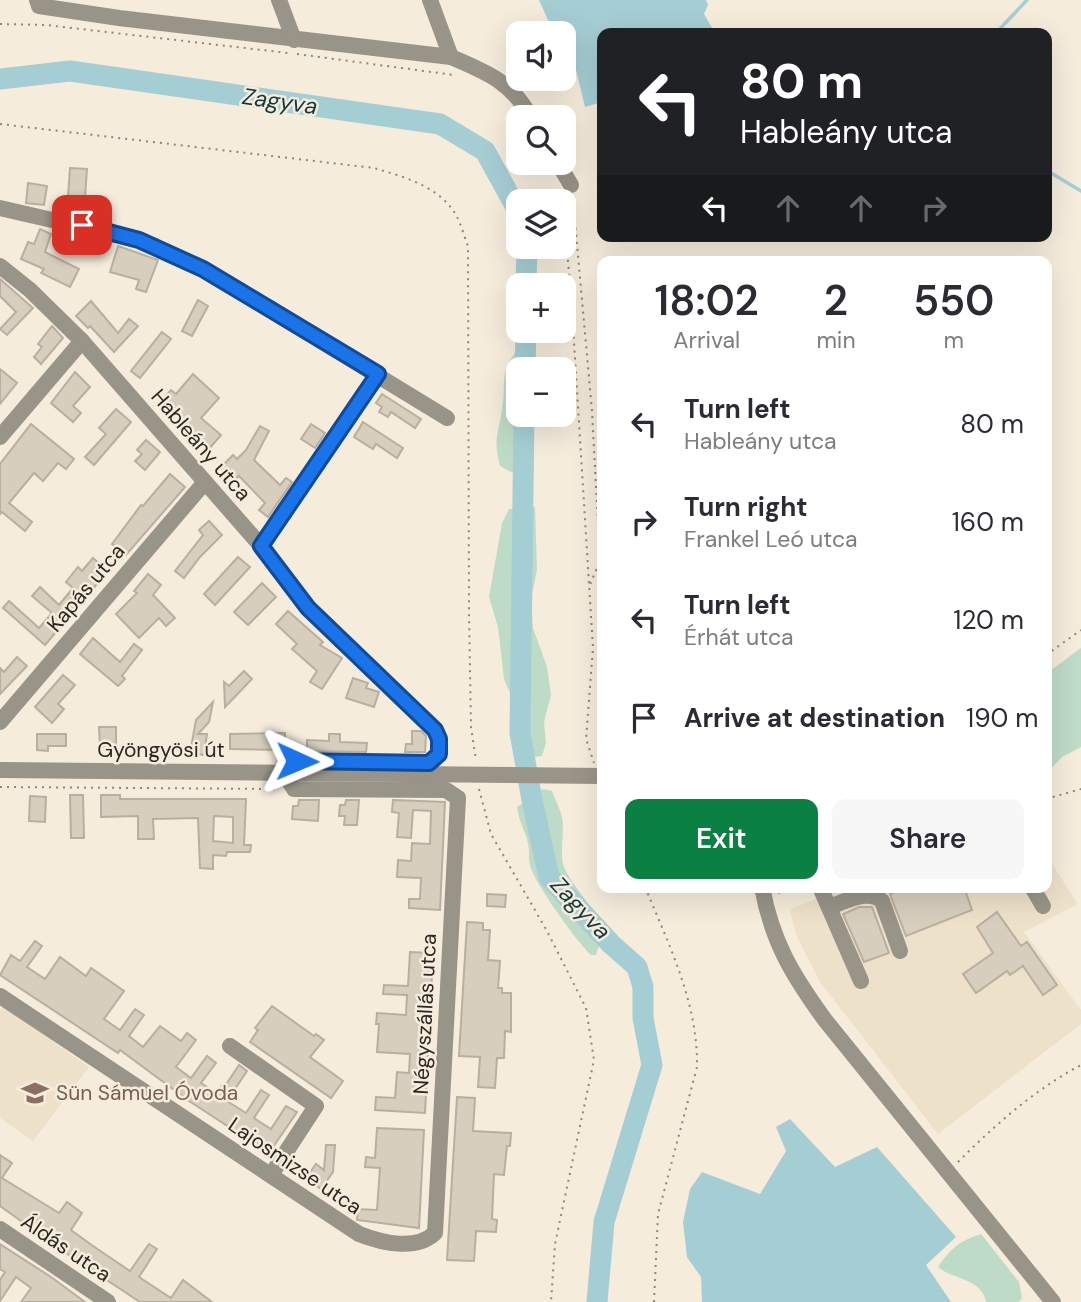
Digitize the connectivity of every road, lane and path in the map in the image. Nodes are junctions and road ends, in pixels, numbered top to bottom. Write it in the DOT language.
graph roads {
  1 [pos="279,0"];
  2 [pos="430,0"];
  3 [pos="38,3"];
  4 [pos="0,24"];
  5 [pos="294,40"];
  6 [pos="451,57"];
  7 [pos="457,75"];
  8 [pos="524,105"];
  9 [pos="0,124"];
  10 [pos="565,175"];
  11 [pos="571,185"];
  12 [pos="0,208"];
  13 [pos="568,259"];
  14 [pos="0,266"];
  15 [pos="82,341"];
  16 [pos="378,374"];
  17 [pos="447,418"];
  18 [pos="0,437"];
  19 [pos="205,482"];
  20 [pos="597,505"];
  21 [pos="261,546"];
  22 [pos="597,568"];
  23 [pos="589,588"];
  24 [pos="1081,630"];
  25 [pos="1052,651"];
  26 [pos="0,722"];
  27 [pos="597,768"];
  28 [pos="284,773"];
  29 [pos="482,774"];
  30 [pos="597,776"];
  31 [pos="1,778"];
  32 [pos="294,789"];
  33 [pos="1081,789"];
  34 [pos="1052,797"];
  35 [pos="648,893"];
  36 [pos="763,893"];
  37 [pos="823,893"];
  38 [pos="1035,893"];
  39 [pos="1043,906"];
  40 [pos="829,907"];
  41 [pos="900,951"];
  42 [pos="861,981"];
  43 [pos="0,996"];
  44 [pos="230,1046"];
  45 [pos="1081,1065"];
  46 [pos="947,1172"];
  47 [pos="271,1175"];
  48 [pos="0,1229"];
  49 [pos="435,1233"];
  50 [pos="108,1302"];
  51 [pos="551,1302"];
  52 [pos="654,1302"];
  53 [pos="1053,1302"];
  1 -- 5 [label="street"];
  2 -- 6 [label="street"];
  3 -- 5 [label="street"];
  4 -- 7 [label="path"];
  5 -- 6 [label="street"];
  6 -- 8 [label="street"];
  9 -- 29 [label="path"];
  10 -- 11 [label="street"];
  11 -- 20 [label="path"];
  12 -- 16 [label="street"];
  13 -- 23 [label="path"];
  14 -- 15 [label="street, Hableány utca"];
  15 -- 18 [label="street"];
  15 -- 19 [label="street, Hableány utca"];
  16 -- 17 [label="street"];
  16 -- 21 [label="street"];
  19 -- 21 [label="street, Hableány utca"];
  19 -- 26 [label="street, Kapás utca"];
  21 -- 28 [label="street, Hableány utca"];
  22 -- 23 [label="path"];
  23 -- 27 [label="path"];
  24 -- 25 [label="path"];
  28 -- 29 [label="street, Gyöngyösi út"];
  28 -- 31 [label="street, Gyöngyösi út"];
  28 -- 32 [label="street"];
  29 -- 30 [label="street, Gyöngyösi út"];
  29 -- 51 [label="path"];
  31 -- 32 [label="path"];
  32 -- 49 [label="street, Négyszállás utca"];
  33 -- 34 [label="path"];
  35 -- 52 [label="path"];
  36 -- 46 [label="street"];
  37 -- 40 [label="street"];
  38 -- 39 [label="street"];
  40 -- 41 [label="street"];
  40 -- 42 [label="street"];
  43 -- 47 [label="street, Lajosmizse utca"];
  44 -- 47 [label="street"];
  45 -- 46 [label="path"];
  46 -- 53 [label="street"];
  47 -- 49 [label="street, Lajosmizse utca"];
  48 -- 50 [label="street, Áldás utca"];
}
